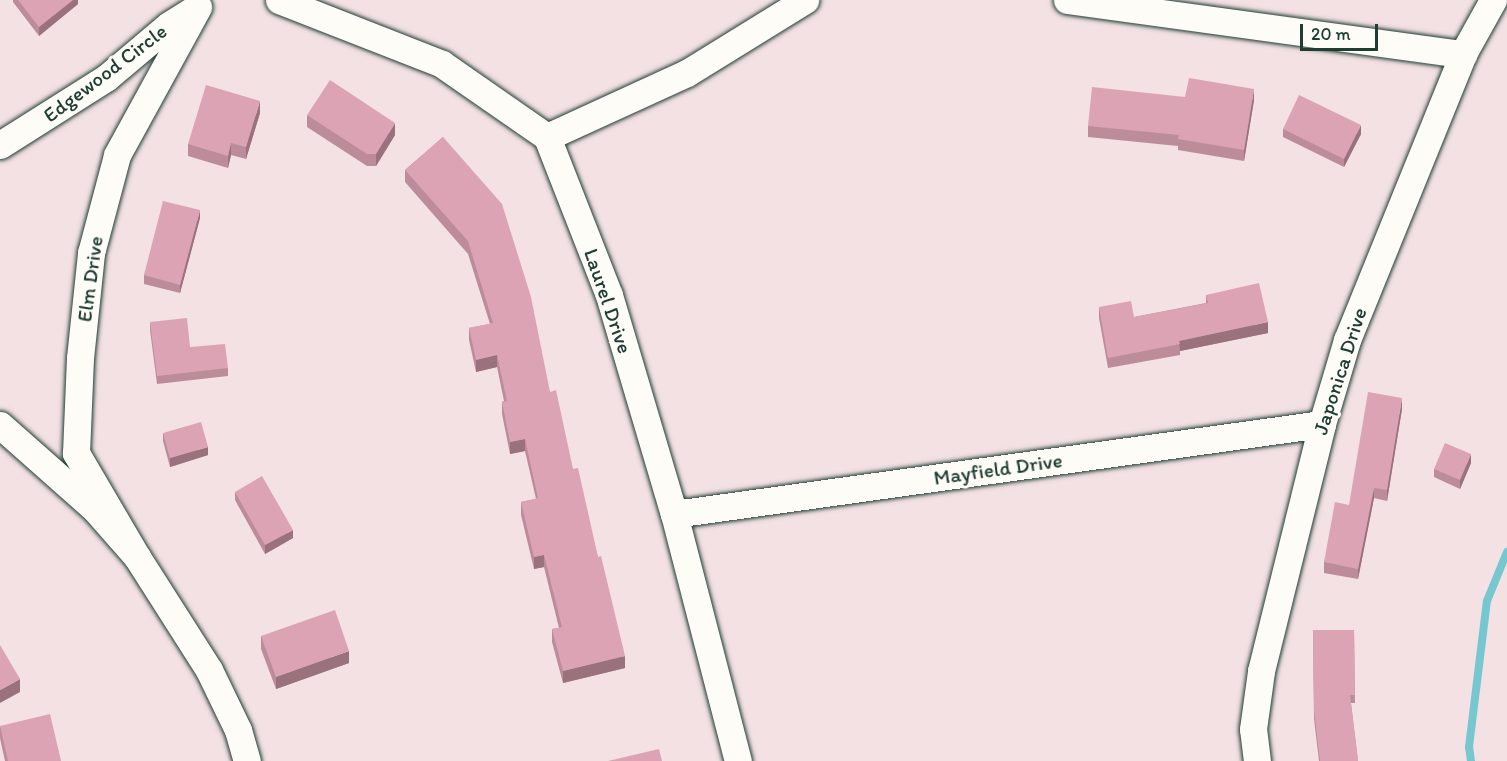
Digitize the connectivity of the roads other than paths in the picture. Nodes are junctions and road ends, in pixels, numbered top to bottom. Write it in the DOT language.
graph roads {
  1 [pos="279,0"];
  2 [pos="804,0"];
  3 [pos="1067,0"];
  4 [pos="1492,0"];
  5 [pos="204,4"];
  6 [pos="1463,54"];
  7 [pos="547,137"];
  8 [pos="0,145"];
  9 [pos="1322,424"];
  10 [pos="0,425"];
  11 [pos="674,514"];
  12 [pos="137,557"];
  13 [pos="247,761"];
  14 [pos="738,761"];
  15 [pos="1257,761"];
  1 -- 7 [label="street"];
  2 -- 7 [label="street"];
  3 -- 6 [label="street"];
  4 -- 6 [label="street, Japonica Drive"];
  5 -- 8 [label="street, Edgewood Circle"];
  5 -- 12 [label="street, Elm Drive"];
  6 -- 9 [label="street, Japonica Drive"];
  7 -- 11 [label="street, Laurel Drive"];
  9 -- 11 [label="street, Mayfield Drive"];
  9 -- 15 [label="street, Japonica Drive"];
  10 -- 12 [label="street, Elm Drive"];
  11 -- 14 [label="street, Laurel Drive"];
  12 -- 13 [label="street, Elm Drive"];
}
